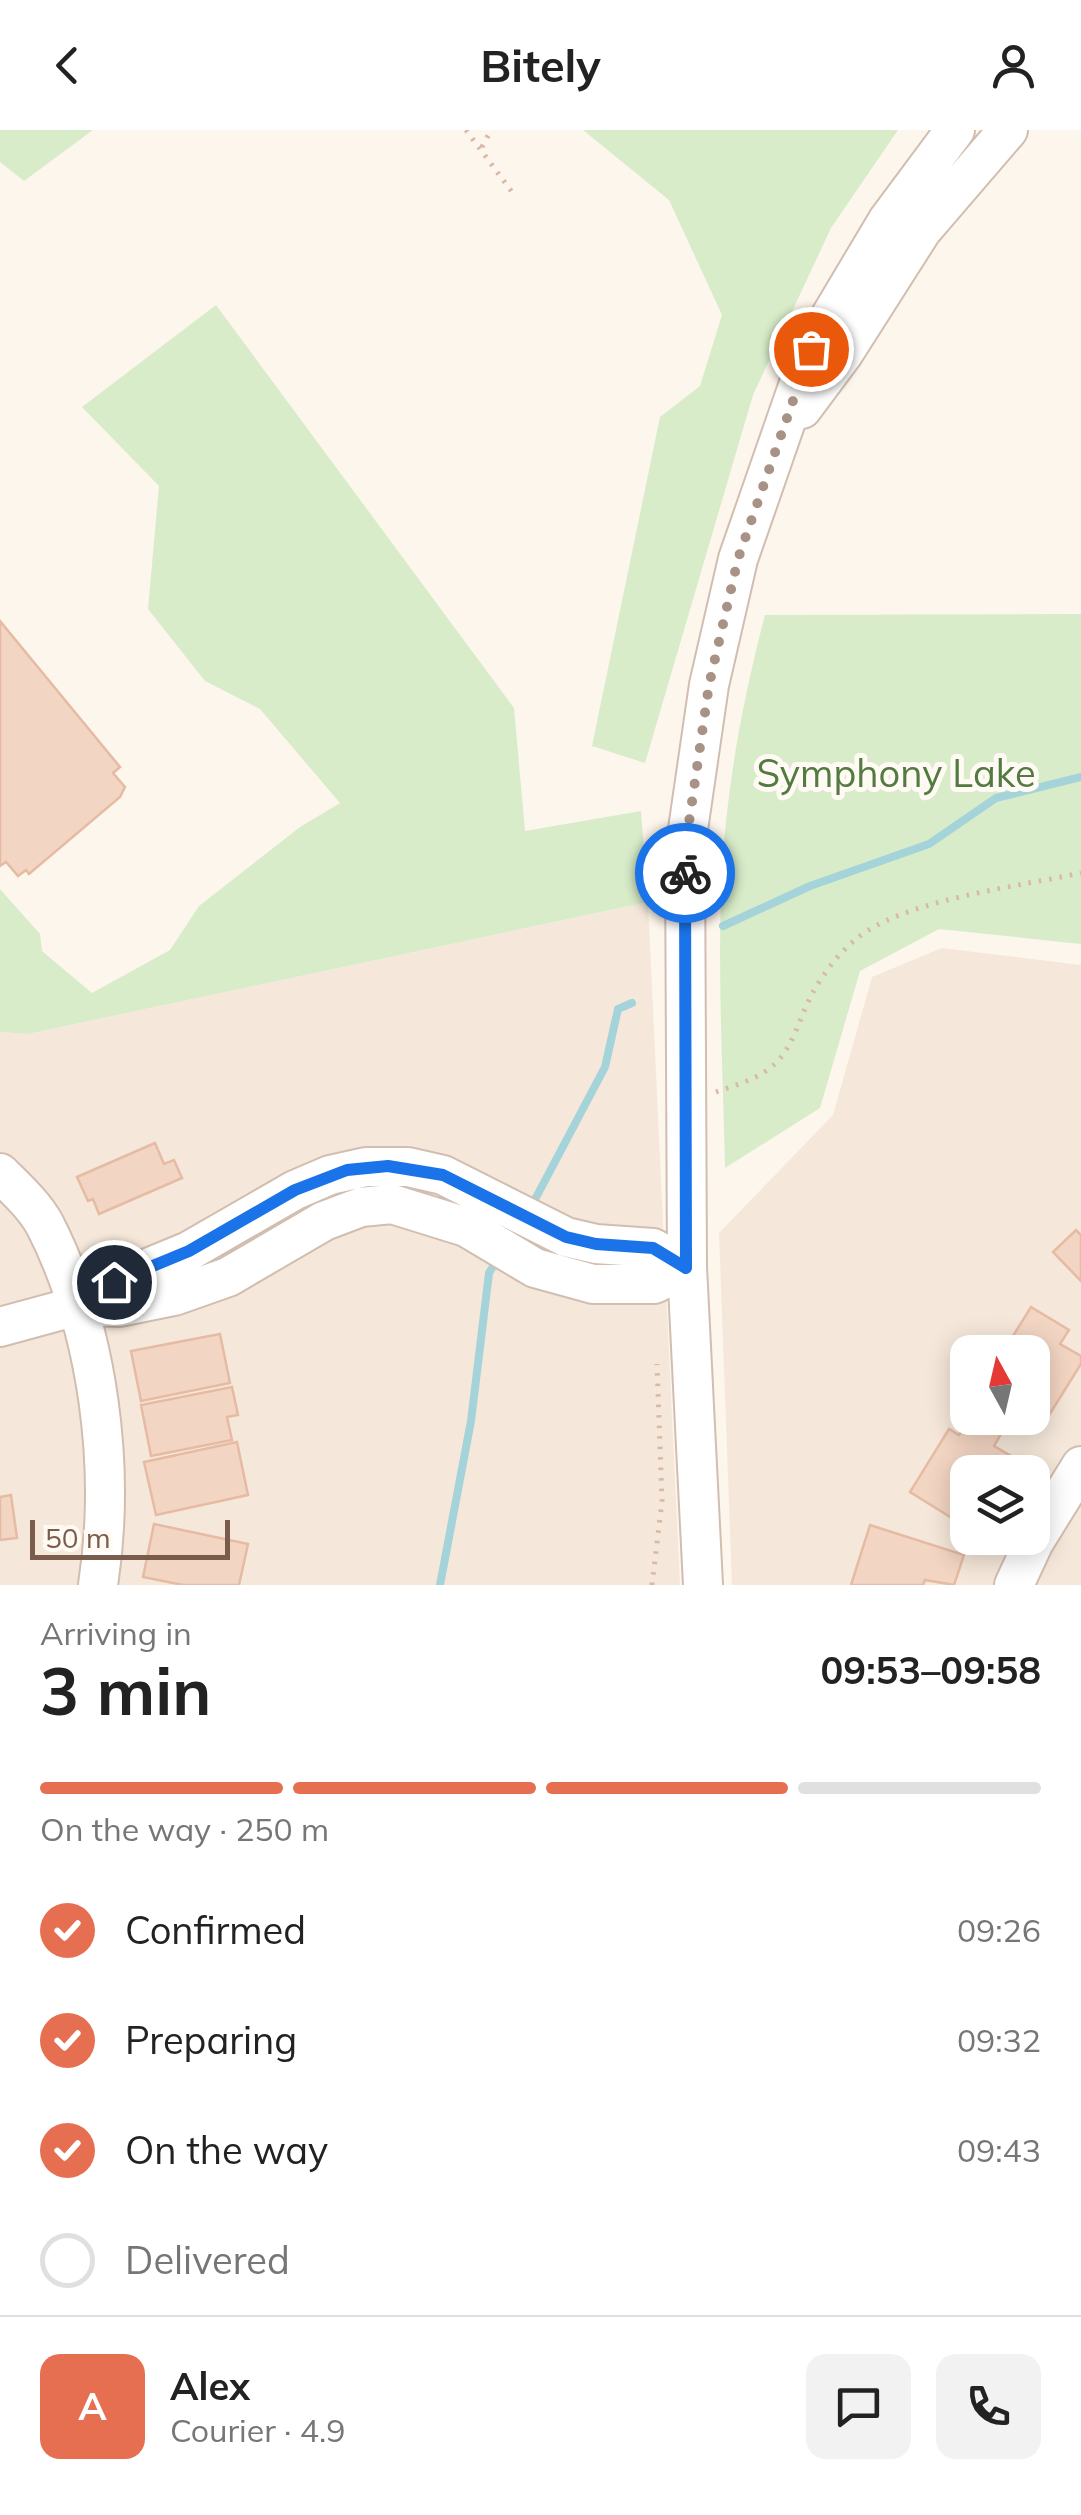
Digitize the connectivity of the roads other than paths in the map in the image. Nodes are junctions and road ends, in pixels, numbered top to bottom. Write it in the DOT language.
graph roads {
  1 [pos="956,130"];
  2 [pos="1008,130"];
  3 [pos="780,439"];
  4 [pos="0,1173"];
  5 [pos="686,1268"];
  6 [pos="76,1306"];
  7 [pos="0,1327"];
  8 [pos="1081,1466"];
  9 [pos="98,1585"];
  10 [pos="703,1585"];
  11 [pos="1014,1585"];
  1 -- 3 [label="street"];
  2 -- 3 [label="street"];
  3 -- 5 [label="street"];
  4 -- 6 [label="street"];
  5 -- 6 [label="street"];
  5 -- 6 [label="street"];
  5 -- 10 [label="street"];
  6 -- 7 [label="street"];
  6 -- 9 [label="street"];
  8 -- 11 [label="street"];
}
